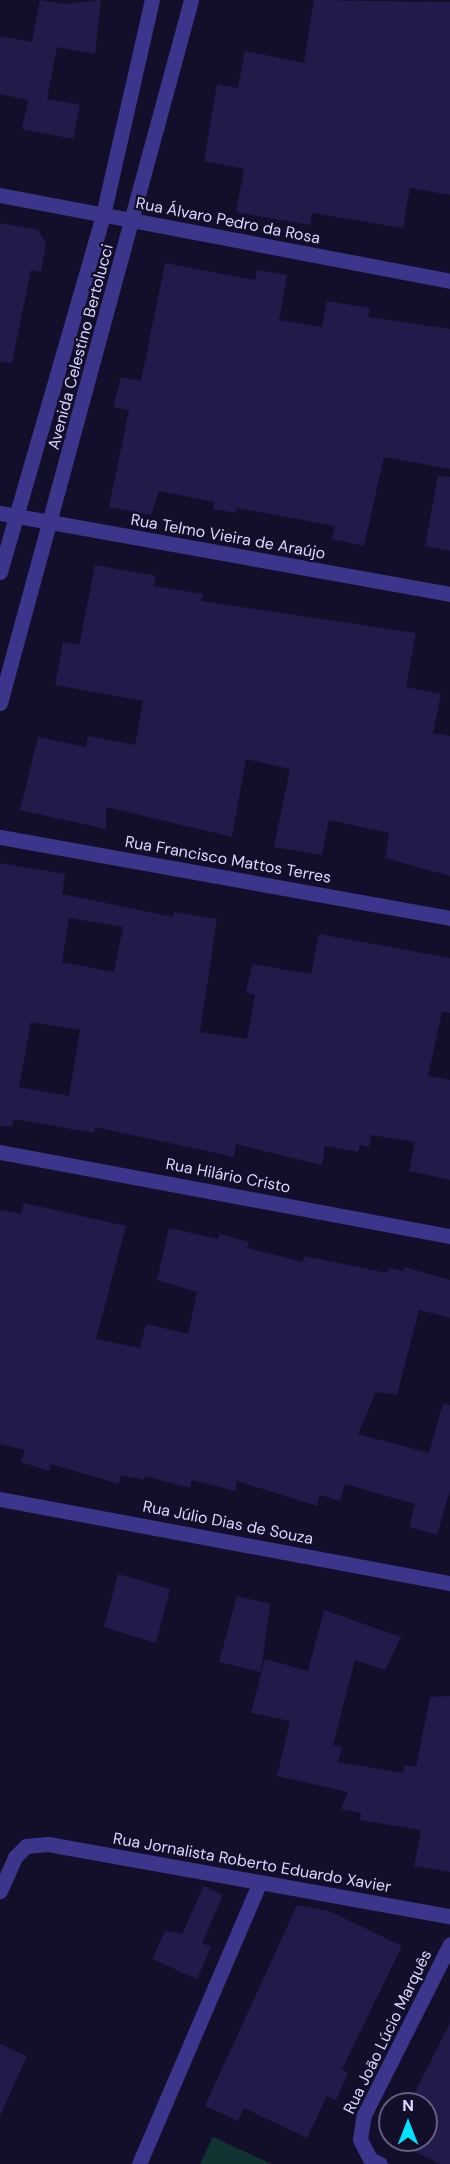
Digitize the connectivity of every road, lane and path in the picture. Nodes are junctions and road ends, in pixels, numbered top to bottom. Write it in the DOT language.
graph roads {
  1 [pos="152,0"];
  2 [pos="191,0"];
  3 [pos="0,195"];
  4 [pos="103,215"];
  5 [pos="134,221"];
  6 [pos="450,281"];
  7 [pos="7,514"];
  8 [pos="51,524"];
  9 [pos="0,572"];
  10 [pos="450,594"];
  11 [pos="0,703"];
  12 [pos="0,837"];
  13 [pos="450,918"];
  14 [pos="0,1152"];
  15 [pos="450,1236"];
  16 [pos="0,1499"];
  17 [pos="450,1583"];
  18 [pos="259,1884"];
  19 [pos="0,1891"];
  20 [pos="450,1916"];
  21 [pos="450,1944"];
  22 [pos="139,2164"];
  23 [pos="380,2164"];
  1 -- 4 [label="street, Avenida Celestino Bertolucci"];
  2 -- 5 [label="street, Avenida Celestino Bertolucci"];
  3 -- 4 [label="street, Rua Álvaro Pedro da Rosa"];
  4 -- 5 [label="street, Rua Álvaro Pedro da Rosa"];
  4 -- 7 [label="street, Avenida Celestino Bertolucci"];
  5 -- 6 [label="street, Rua Álvaro Pedro da Rosa"];
  5 -- 8 [label="street, Avenida Celestino Bertolucci"];
  7 -- 8 [label="street, Rua Telmo Vieira de Araújo"];
  7 -- 9 [label="street, Avenida Celestino Bertolucci"];
  8 -- 10 [label="street, Rua Telmo Vieira de Araújo"];
  8 -- 11 [label="street, Avenida Celestino Bertolucci"];
  12 -- 13 [label="street, Rua Francisco Mattos Terres"];
  14 -- 15 [label="street, Rua Hilário Cristo"];
  16 -- 17 [label="street, Rua Júlio Dias de Souza"];
  18 -- 19 [label="street, Rua Jornalista Roberto Eduardo Xavier"];
  18 -- 20 [label="street, Rua Jornalista Roberto Eduardo Xavier"];
  18 -- 22 [label="street"];
  21 -- 23 [label="street, Rua João Lúcio Marquês"];
}
